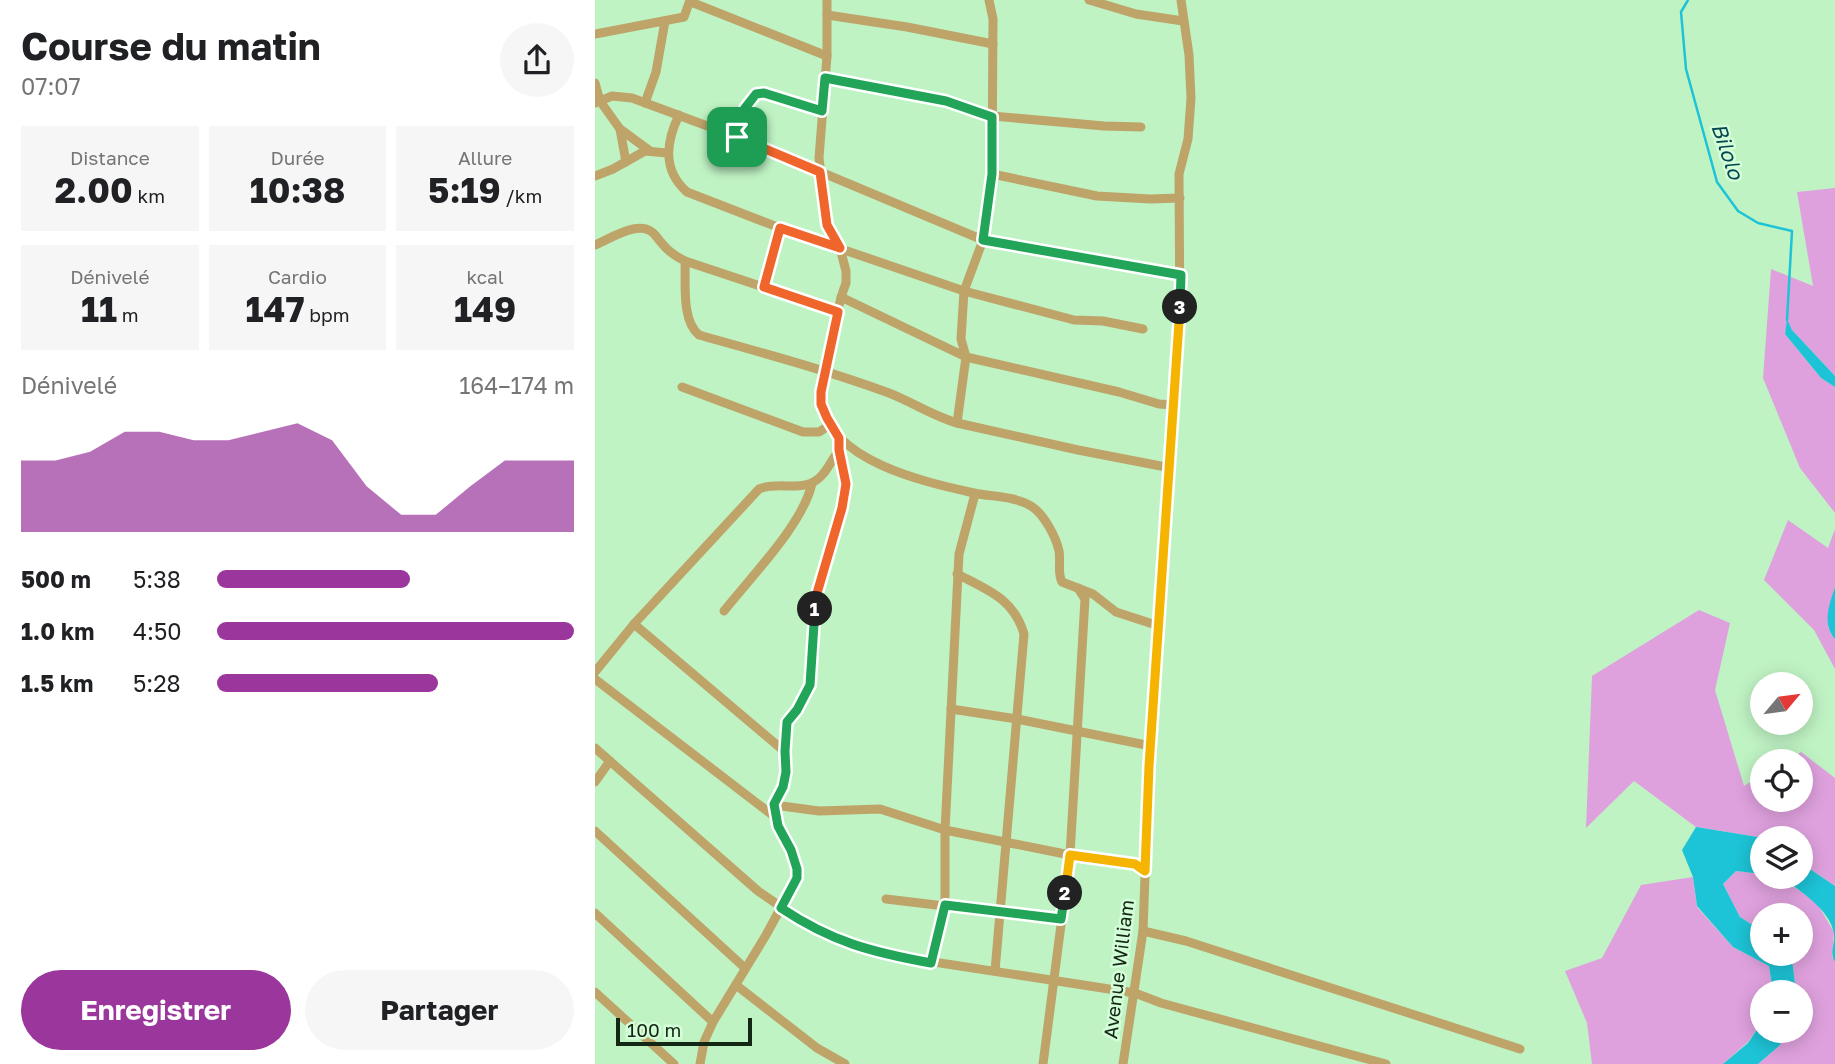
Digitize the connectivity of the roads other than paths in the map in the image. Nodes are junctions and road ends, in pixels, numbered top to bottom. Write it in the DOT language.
graph roads {
  1 [pos="827,0"];
  2 [pos="989,0"];
  3 [pos="1089,0"];
  4 [pos="1181,0"];
  5 [pos="690,1"];
  6 [pos="827,15"];
  7 [pos="665,21"];
  8 [pos="1183,21"];
  9 [pos="595,34"];
  10 [pos="993,44"];
  11 [pos="827,56"];
  12 [pos="825,78"];
  13 [pos="595,83"];
  14 [pos="597,102"];
  15 [pos="645,103"];
  16 [pos="822,111"];
  17 [pos="679,115"];
  18 [pos="992,117"];
  19 [pos="1141,127"];
  20 [pos="620,129"];
  21 [pos="737,137"];
  22 [pos="650,151"];
  23 [pos="667,153"];
  24 [pos="626,162"];
  25 [pos="820,172"];
  26 [pos="992,174"];
  27 [pos="595,176"];
  28 [pos="1180,198"];
  29 [pos="780,228"];
  30 [pos="983,240"];
  31 [pos="595,245"];
  32 [pos="840,248"];
  33 [pos="685,261"];
  34 [pos="1181,275"];
  35 [pos="764,287"];
  36 [pos="964,292"];
  37 [pos="841,297"];
  38 [pos="838,312"];
  39 [pos="1143,329"];
  40 [pos="966,357"];
  41 [pos="824,370"];
  42 [pos="681,387"];
  43 [pos="1175,405"];
  44 [pos="957,423"];
  45 [pos="830,425"];
  46 [pos="839,438"];
  47 [pos="839,450"];
  48 [pos="1171,468"];
  49 [pos="812,483"];
  50 [pos="975,494"];
  51 [pos="957,574"];
  52 [pos="1077,587"];
  53 [pos="724,611"];
  54 [pos="634,624"];
  55 [pos="1159,626"];
  56 [pos="595,672"];
  57 [pos="595,679"];
  58 [pos="951,709"];
  59 [pos="1017,719"];
  60 [pos="1077,732"];
  61 [pos="1151,746"];
  62 [pos="595,748"];
  63 [pos="785,751"];
  64 [pos="610,761"];
  65 [pos="595,782"];
  66 [pos="774,804"];
  67 [pos="775,817"];
  68 [pos="945,830"];
  69 [pos="595,831"];
  70 [pos="1005,841"];
  71 [pos="1070,855"];
  72 [pos="1145,871"];
  73 [pos="886,899"];
  74 [pos="945,905"];
  75 [pos="781,908"];
  76 [pos="999,911"];
  77 [pos="595,913"];
  78 [pos="1061,919"];
  79 [pos="1143,931"];
  80 [pos="931,963"];
  81 [pos="745,968"];
  82 [pos="995,971"];
  83 [pos="1053,982"];
  84 [pos="736,985"];
  85 [pos="595,992"];
  86 [pos="1135,993"];
  87 [pos="713,1022"];
  88 [pos="1520,1049"];
  89 [pos="674,1064"];
  90 [pos="700,1064"];
  91 [pos="845,1064"];
  92 [pos="1043,1064"];
  93 [pos="1123,1064"];
  94 [pos="1387,1064"];
  1 -- 6 [label="street"];
  2 -- 10 [label="street"];
  3 -- 8 [label="street"];
  4 -- 8 [label="street, Avenue William"];
  5 -- 7 [label="street"];
  5 -- 11 [label="street"];
  6 -- 10 [label="street"];
  6 -- 11 [label="street"];
  7 -- 9 [label="street"];
  7 -- 15 [label="street"];
  8 -- 28 [label="street, Avenue William"];
  10 -- 18 [label="street"];
  11 -- 12 [label="street"];
  12 -- 16 [label="street"];
  12 -- 18 [label="street"];
  13 -- 14 [label="street"];
  14 -- 15 [label="street"];
  14 -- 20 [label="street"];
  15 -- 17 [label="street"];
  16 -- 21 [label="street"];
  16 -- 25 [label="street"];
  17 -- 21 [label="street"];
  17 -- 23 [label="street"];
  18 -- 19 [label="street"];
  18 -- 26 [label="street"];
  20 -- 22 [label="street"];
  20 -- 24 [label="street"];
  21 -- 25 [label="street"];
  22 -- 23 [label="street"];
  22 -- 24 [label="street"];
  23 -- 29 [label="street"];
  24 -- 27 [label="street"];
  25 -- 30 [label="street"];
  25 -- 32 [label="street"];
  26 -- 28 [label="street"];
  26 -- 30 [label="street"];
  28 -- 34 [label="street, Avenue William"];
  29 -- 32 [label="street"];
  29 -- 35 [label="street"];
  30 -- 34 [label="street"];
  30 -- 36 [label="street"];
  31 -- 33 [label="street"];
  32 -- 36 [label="street"];
  32 -- 37 [label="street"];
  33 -- 35 [label="street"];
  33 -- 41 [label="street"];
  34 -- 43 [label="street, Avenue William"];
  35 -- 38 [label="street"];
  36 -- 39 [label="street"];
  36 -- 40 [label="street"];
  37 -- 38 [label="street"];
  37 -- 40 [label="street"];
  38 -- 41 [label="street"];
  40 -- 43 [label="street"];
  40 -- 44 [label="street"];
  41 -- 44 [label="street"];
  41 -- 45 [label="street"];
  42 -- 45 [label="street"];
  43 -- 48 [label="street, Avenue William"];
  44 -- 48 [label="street"];
  45 -- 46 [label="street"];
  46 -- 47 [label="street"];
  46 -- 50 [label="street"];
  47 -- 49 [label="street"];
  47 -- 63 [label="street"];
  48 -- 55 [label="street, Avenue William"];
  49 -- 53 [label="street"];
  49 -- 54 [label="street"];
  50 -- 51 [label="street"];
  50 -- 52 [label="street"];
  51 -- 58 [label="street"];
  51 -- 59 [label="street"];
  52 -- 55 [label="street"];
  52 -- 60 [label="street"];
  54 -- 56 [label="street"];
  54 -- 63 [label="street"];
  55 -- 61 [label="street, Avenue William"];
  57 -- 67 [label="street"];
  58 -- 59 [label="street"];
  58 -- 68 [label="street"];
  59 -- 60 [label="street"];
  59 -- 70 [label="street"];
  60 -- 61 [label="street"];
  60 -- 71 [label="street"];
  61 -- 72 [label="street, Avenue William"];
  62 -- 64 [label="street"];
  63 -- 66 [label="street"];
  64 -- 65 [label="street"];
  64 -- 75 [label="street"];
  66 -- 67 [label="street"];
  66 -- 68 [label="street"];
  67 -- 75 [label="street"];
  68 -- 70 [label="street"];
  68 -- 74 [label="street"];
  69 -- 81 [label="street"];
  70 -- 71 [label="street"];
  70 -- 76 [label="street"];
  71 -- 72 [label="street"];
  71 -- 78 [label="street"];
  72 -- 79 [label="street, Avenue William"];
  73 -- 74 [label="street"];
  74 -- 76 [label="street"];
  74 -- 80 [label="street"];
  75 -- 80 [label="street"];
  75 -- 81 [label="street"];
  76 -- 78 [label="street"];
  76 -- 82 [label="street"];
  77 -- 87 [label="street"];
  78 -- 83 [label="street"];
  79 -- 86 [label="street, Avenue William"];
  79 -- 88 [label="street"];
  80 -- 82 [label="street"];
  81 -- 84 [label="street"];
  82 -- 83 [label="street"];
  83 -- 86 [label="street"];
  83 -- 92 [label="street"];
  84 -- 87 [label="street"];
  84 -- 91 [label="street"];
  85 -- 89 [label="street"];
  86 -- 93 [label="street, Avenue William"];
  86 -- 94 [label="street"];
  87 -- 90 [label="street"];
}
